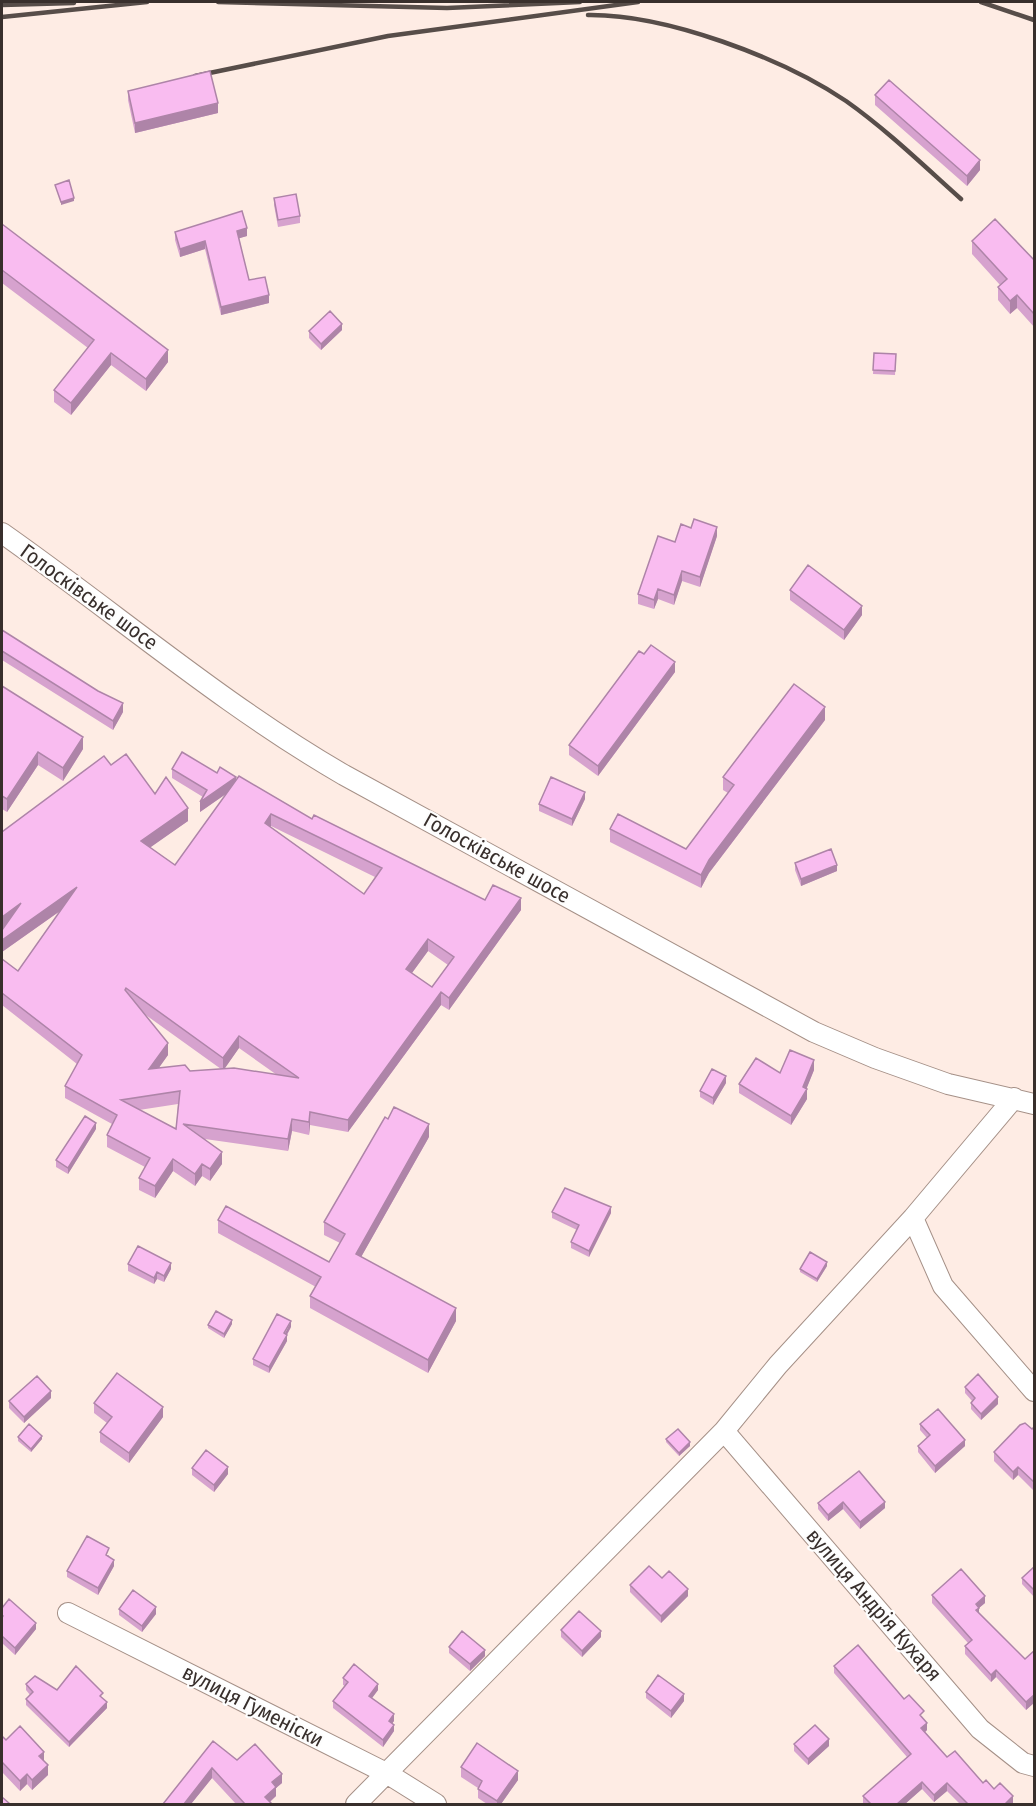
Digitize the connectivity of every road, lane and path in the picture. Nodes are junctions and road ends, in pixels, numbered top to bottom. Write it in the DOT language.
graph roads {
  1 [pos="2,533"];
  2 [pos="1014,1098"];
  3 [pos="1035,1104"];
  4 [pos="913,1218"];
  5 [pos="1035,1391"];
  6 [pos="724,1431"];
  7 [pos="69,1613"];
  8 [pos="1035,1766"];
  9 [pos="388,1774"];
  10 [pos="356,1804"];
  11 [pos="436,1804"];
  1 -- 2 [label="street, Голосківське шосе"];
  2 -- 3 [label="street, Голосківське шосе"];
  2 -- 4 [label="street"];
  4 -- 5 [label="street"];
  4 -- 6 [label="street"];
  6 -- 8 [label="street, вулиця Андрія Кухаря"];
  6 -- 9 [label="street"];
  7 -- 9 [label="street, вулиця Гуменіски"];
  9 -- 10 [label="street"];
  9 -- 11 [label="street, вулиця Гуменіски"];
}
